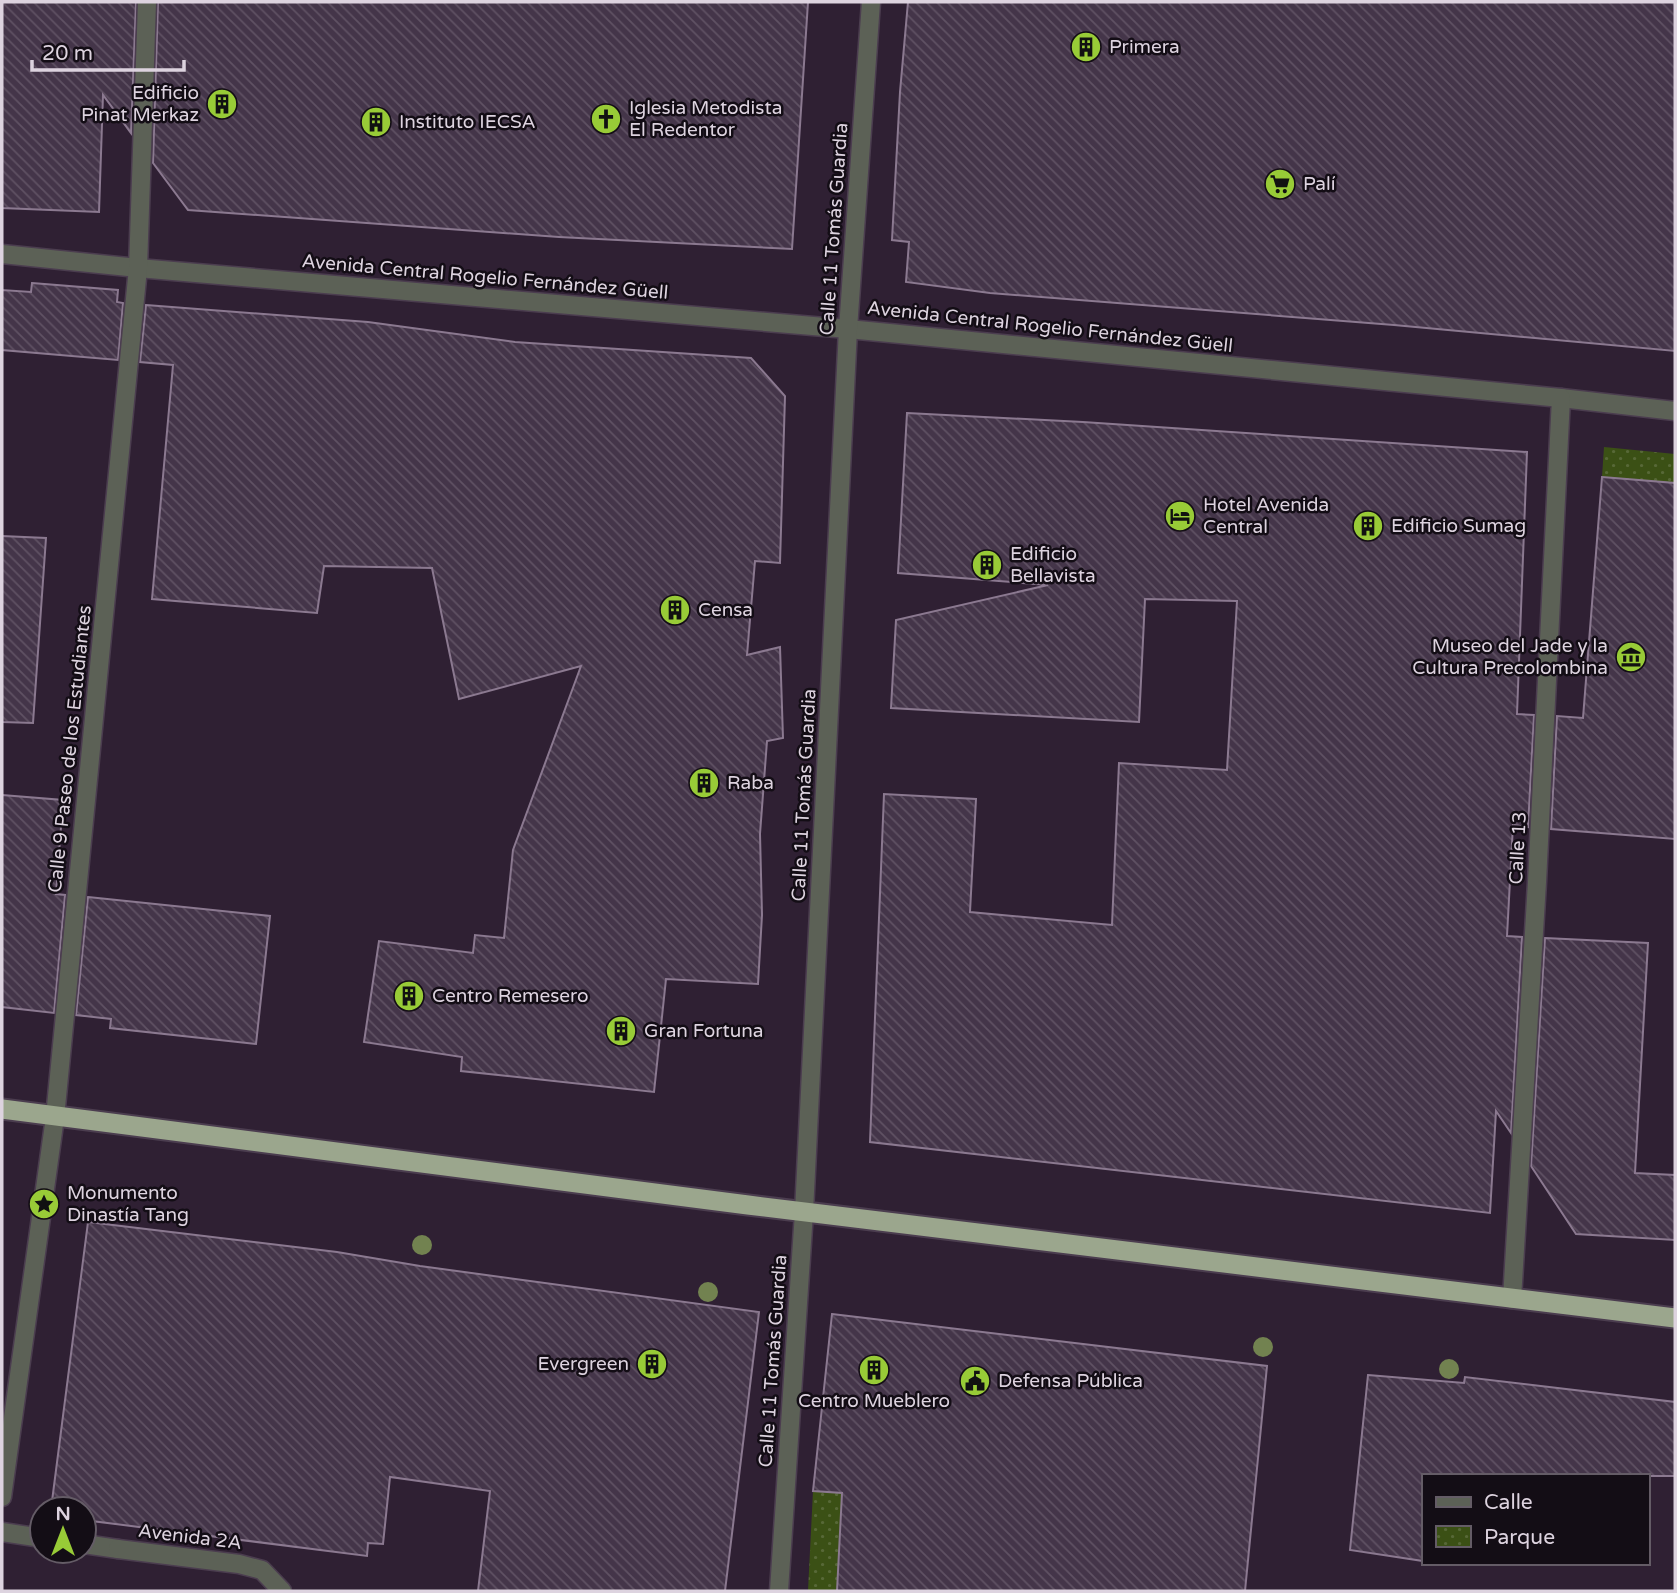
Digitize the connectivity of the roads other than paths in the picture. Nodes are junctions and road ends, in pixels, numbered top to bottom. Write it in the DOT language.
graph roads {
  1 [pos="147,2"];
  2 [pos="870,2"];
  3 [pos="2,254"];
  4 [pos="138,268"];
  5 [pos="848,329"];
  6 [pos="1561,398"];
  7 [pos="1675,411"];
  8 [pos="2,1109"];
  9 [pos="55,1117"];
  10 [pos="804,1212"];
  11 [pos="1513,1299"];
  12 [pos="1675,1318"];
  13 [pos="2,1497"];
  14 [pos="2,1532"];
  15 [pos="28,1536"];
  16 [pos="98,1546"];
  17 [pos="282,1591"];
  18 [pos="779,1591"];
  1 -- 4 [label="street, Calle 9 Paseo de los Estudiantes"];
  2 -- 5 [label="street, Calle 11 Tomás Guardia"];
  3 -- 4 [label="street, Avenida Central Rogelio Fernández Güell"];
  4 -- 5 [label="street, Avenida Central Rogelio Fernández Güell"];
  4 -- 9 [label="street, Calle 9 Paseo de los Estudiantes"];
  5 -- 6 [label="street, Avenida Central Rogelio Fernández Güell"];
  5 -- 10 [label="street, Calle 11 Tomás Guardia"];
  6 -- 7 [label="street, Avenida Central Rogelio Fernández Güell"];
  6 -- 11 [label="street, Calle 13"];
  8 -- 9 [label="highway"];
  9 -- 10 [label="highway"];
  9 -- 13 [label="street, Calle 9 Paseo de los Estudiantes"];
  10 -- 11 [label="highway"];
  10 -- 18 [label="street, Calle 11 Tomás Guardia"];
  11 -- 12 [label="highway"];
  14 -- 15 [label="street"];
  16 -- 17 [label="street, Avenida 2A"];
}
